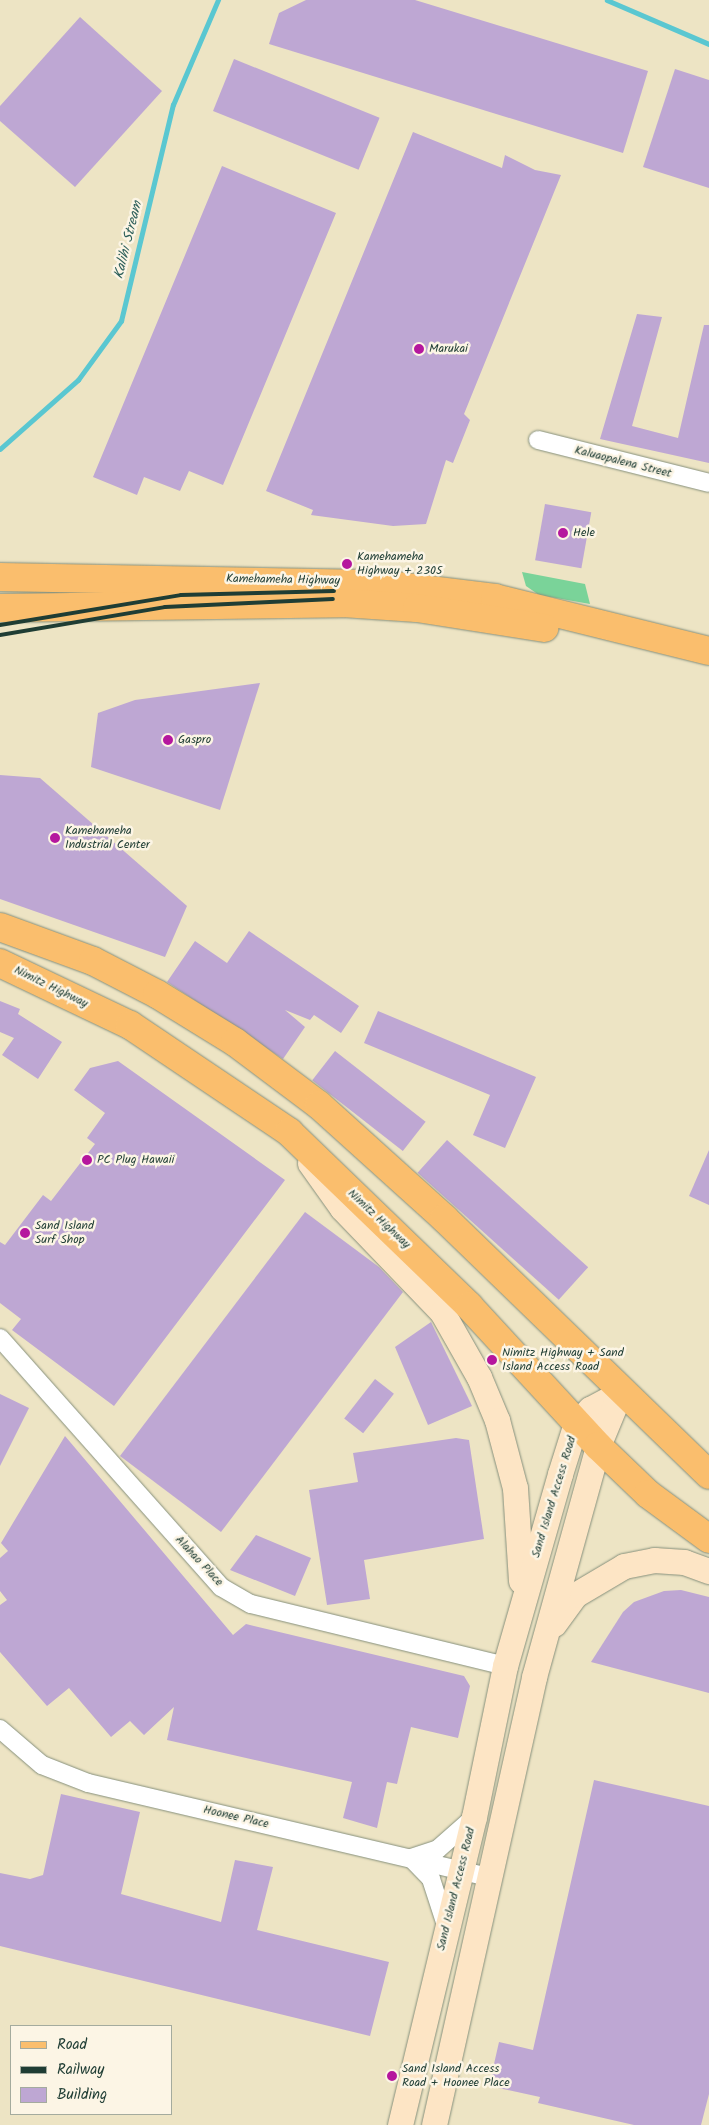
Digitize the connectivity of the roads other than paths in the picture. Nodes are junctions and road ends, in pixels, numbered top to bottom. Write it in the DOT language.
graph roads {
  1 [pos="538,440"];
  2 [pos="709,483"];
  3 [pos="0,577"];
  4 [pos="0,608"];
  5 [pos="709,651"];
  6 [pos="709,669"];
  7 [pos="0,927"];
  8 [pos="0,963"];
  9 [pos="288,1132"];
  10 [pos="0,1338"];
  11 [pos="620,1393"];
  12 [pos="576,1423"];
  13 [pos="598,1446"];
  14 [pos="709,1475"];
  15 [pos="709,1539"];
  16 [pos="709,1571"];
  17 [pos="520,1613"];
  18 [pos="545,1636"];
  19 [pos="505,1666"];
  20 [pos="0,1729"];
  21 [pos="474,1817"];
  22 [pos="411,1858"];
  23 [pos="460,1869"];
  24 [pos="486,1876"];
  25 [pos="446,1928"];
  26 [pos="400,2125"];
  27 [pos="434,2125"];
  1 -- 2 [label="street, Kaluaopalena Street"];
  3 -- 5 [label="main road, Kamehameha Highway"];
  4 -- 6 [label="main road, Kamehameha Highway"];
  7 -- 11 [label="main road"];
  8 -- 9 [label="main road, Nimitz Highway"];
  9 -- 12 [label="main road, Nimitz Highway"];
  9 -- 17 [label="main road"];
  10 -- 19 [label="street, Alahao Place"];
  11 -- 12 [label="main road, Sand Island Access Road"];
  11 -- 13 [label="main road, Sand Island Access Road"];
  11 -- 14 [label="main road"];
  12 -- 13 [label="main road, Nimitz Highway"];
  12 -- 17 [label="main road, Sand Island Access Road"];
  13 -- 15 [label="main road, Nimitz Highway"];
  13 -- 18 [label="main road, Sand Island Access Road"];
  16 -- 18 [label="main road"];
  17 -- 19 [label="main road, Sand Island Access Road"];
  18 -- 24 [label="main road, Sand Island Access Road"];
  19 -- 21 [label="main road, Sand Island Access Road"];
  20 -- 22 [label="street, Hoonee Place"];
  21 -- 22 [label="street"];
  21 -- 23 [label="main road, Sand Island Access Road"];
  22 -- 23 [label="street, Hoonee Place"];
  22 -- 25 [label="street"];
  23 -- 24 [label="street, Hoonee Place"];
  23 -- 25 [label="main road, Sand Island Access Road"];
  24 -- 27 [label="main road, Sand Island Access Road"];
  25 -- 26 [label="main road, Sand Island Access Road"];
}
